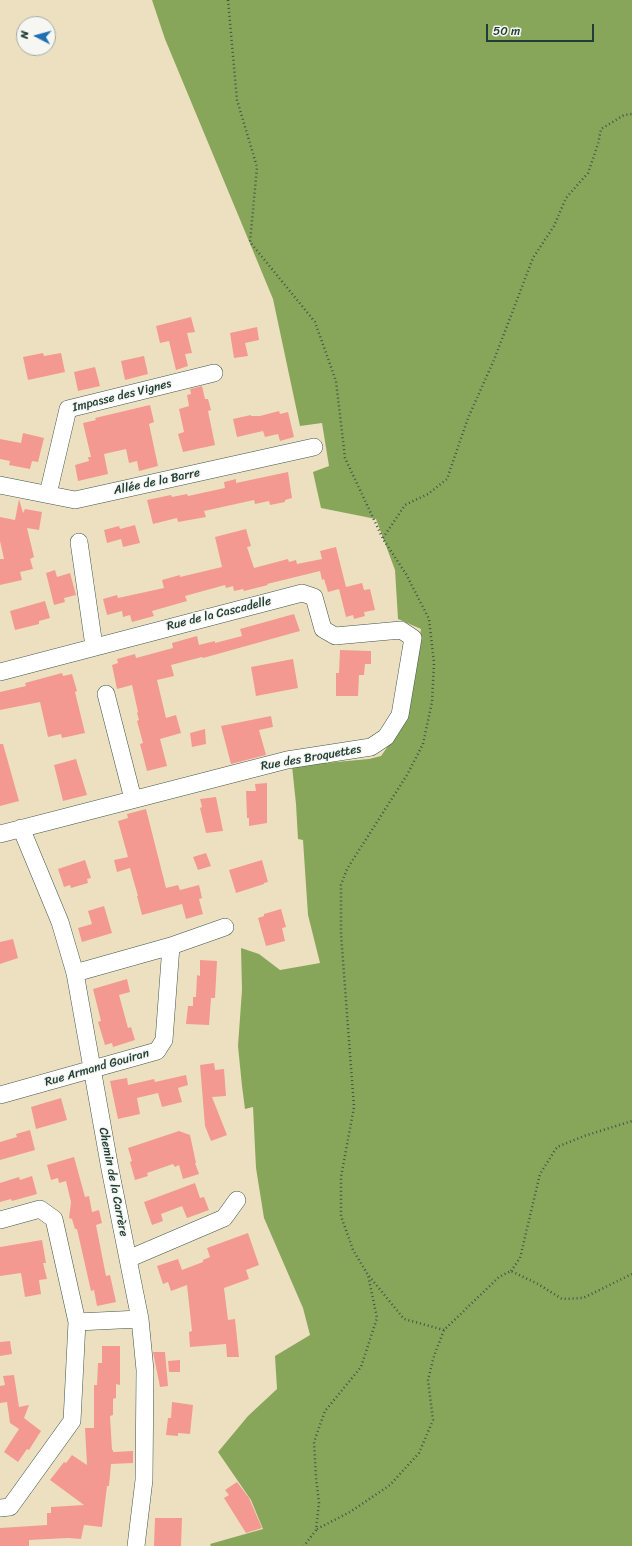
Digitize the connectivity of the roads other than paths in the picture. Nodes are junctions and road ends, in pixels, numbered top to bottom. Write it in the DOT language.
graph roads {
  1 [pos="214,373"];
  2 [pos="314,447"];
  3 [pos="0,485"];
  4 [pos="48,494"];
  5 [pos="79,542"];
  6 [pos="413,638"];
  7 [pos="94,646"];
  8 [pos="0,672"];
  9 [pos="106,694"];
  10 [pos="133,799"];
  11 [pos="21,828"];
  12 [pos="0,834"];
  13 [pos="225,927"];
  14 [pos="170,946"];
  15 [pos="75,973"];
  16 [pos="92,1070"];
  17 [pos="0,1095"];
  18 [pos="237,1200"];
  19 [pos="0,1220"];
  20 [pos="128,1259"];
  21 [pos="140,1319"];
  22 [pos="77,1322"];
  23 [pos="0,1508"];
  24 [pos="136,1546"];
  1 -- 4 [label="street, Impasse des Vignes"];
  2 -- 4 [label="street, Allée de la Barre"];
  3 -- 4 [label="street, Allée de la Barre"];
  5 -- 7 [label="street"];
  6 -- 7 [label="street, Rue de la Cascadelle"];
  6 -- 10 [label="street, Rue des Broquettes"];
  7 -- 8 [label="street, Rue de la Cascadelle"];
  9 -- 10 [label="street"];
  10 -- 11 [label="street, Rue des Broquettes"];
  11 -- 12 [label="street, Rue des Broquettes"];
  11 -- 15 [label="street, Chemin de la Carrère"];
  13 -- 14 [label="street"];
  14 -- 15 [label="street"];
  14 -- 16 [label="street, Rue Armand Gouiran"];
  15 -- 16 [label="street, Chemin de la Carrère"];
  16 -- 17 [label="street, Rue Armand Gouiran"];
  16 -- 20 [label="street, Chemin de la Carrère"];
  18 -- 20 [label="street"];
  19 -- 22 [label="street"];
  20 -- 21 [label="street, Chemin de la Carrère"];
  21 -- 22 [label="street"];
  21 -- 24 [label="street, Chemin de la Carrère"];
  22 -- 23 [label="street"];
}
